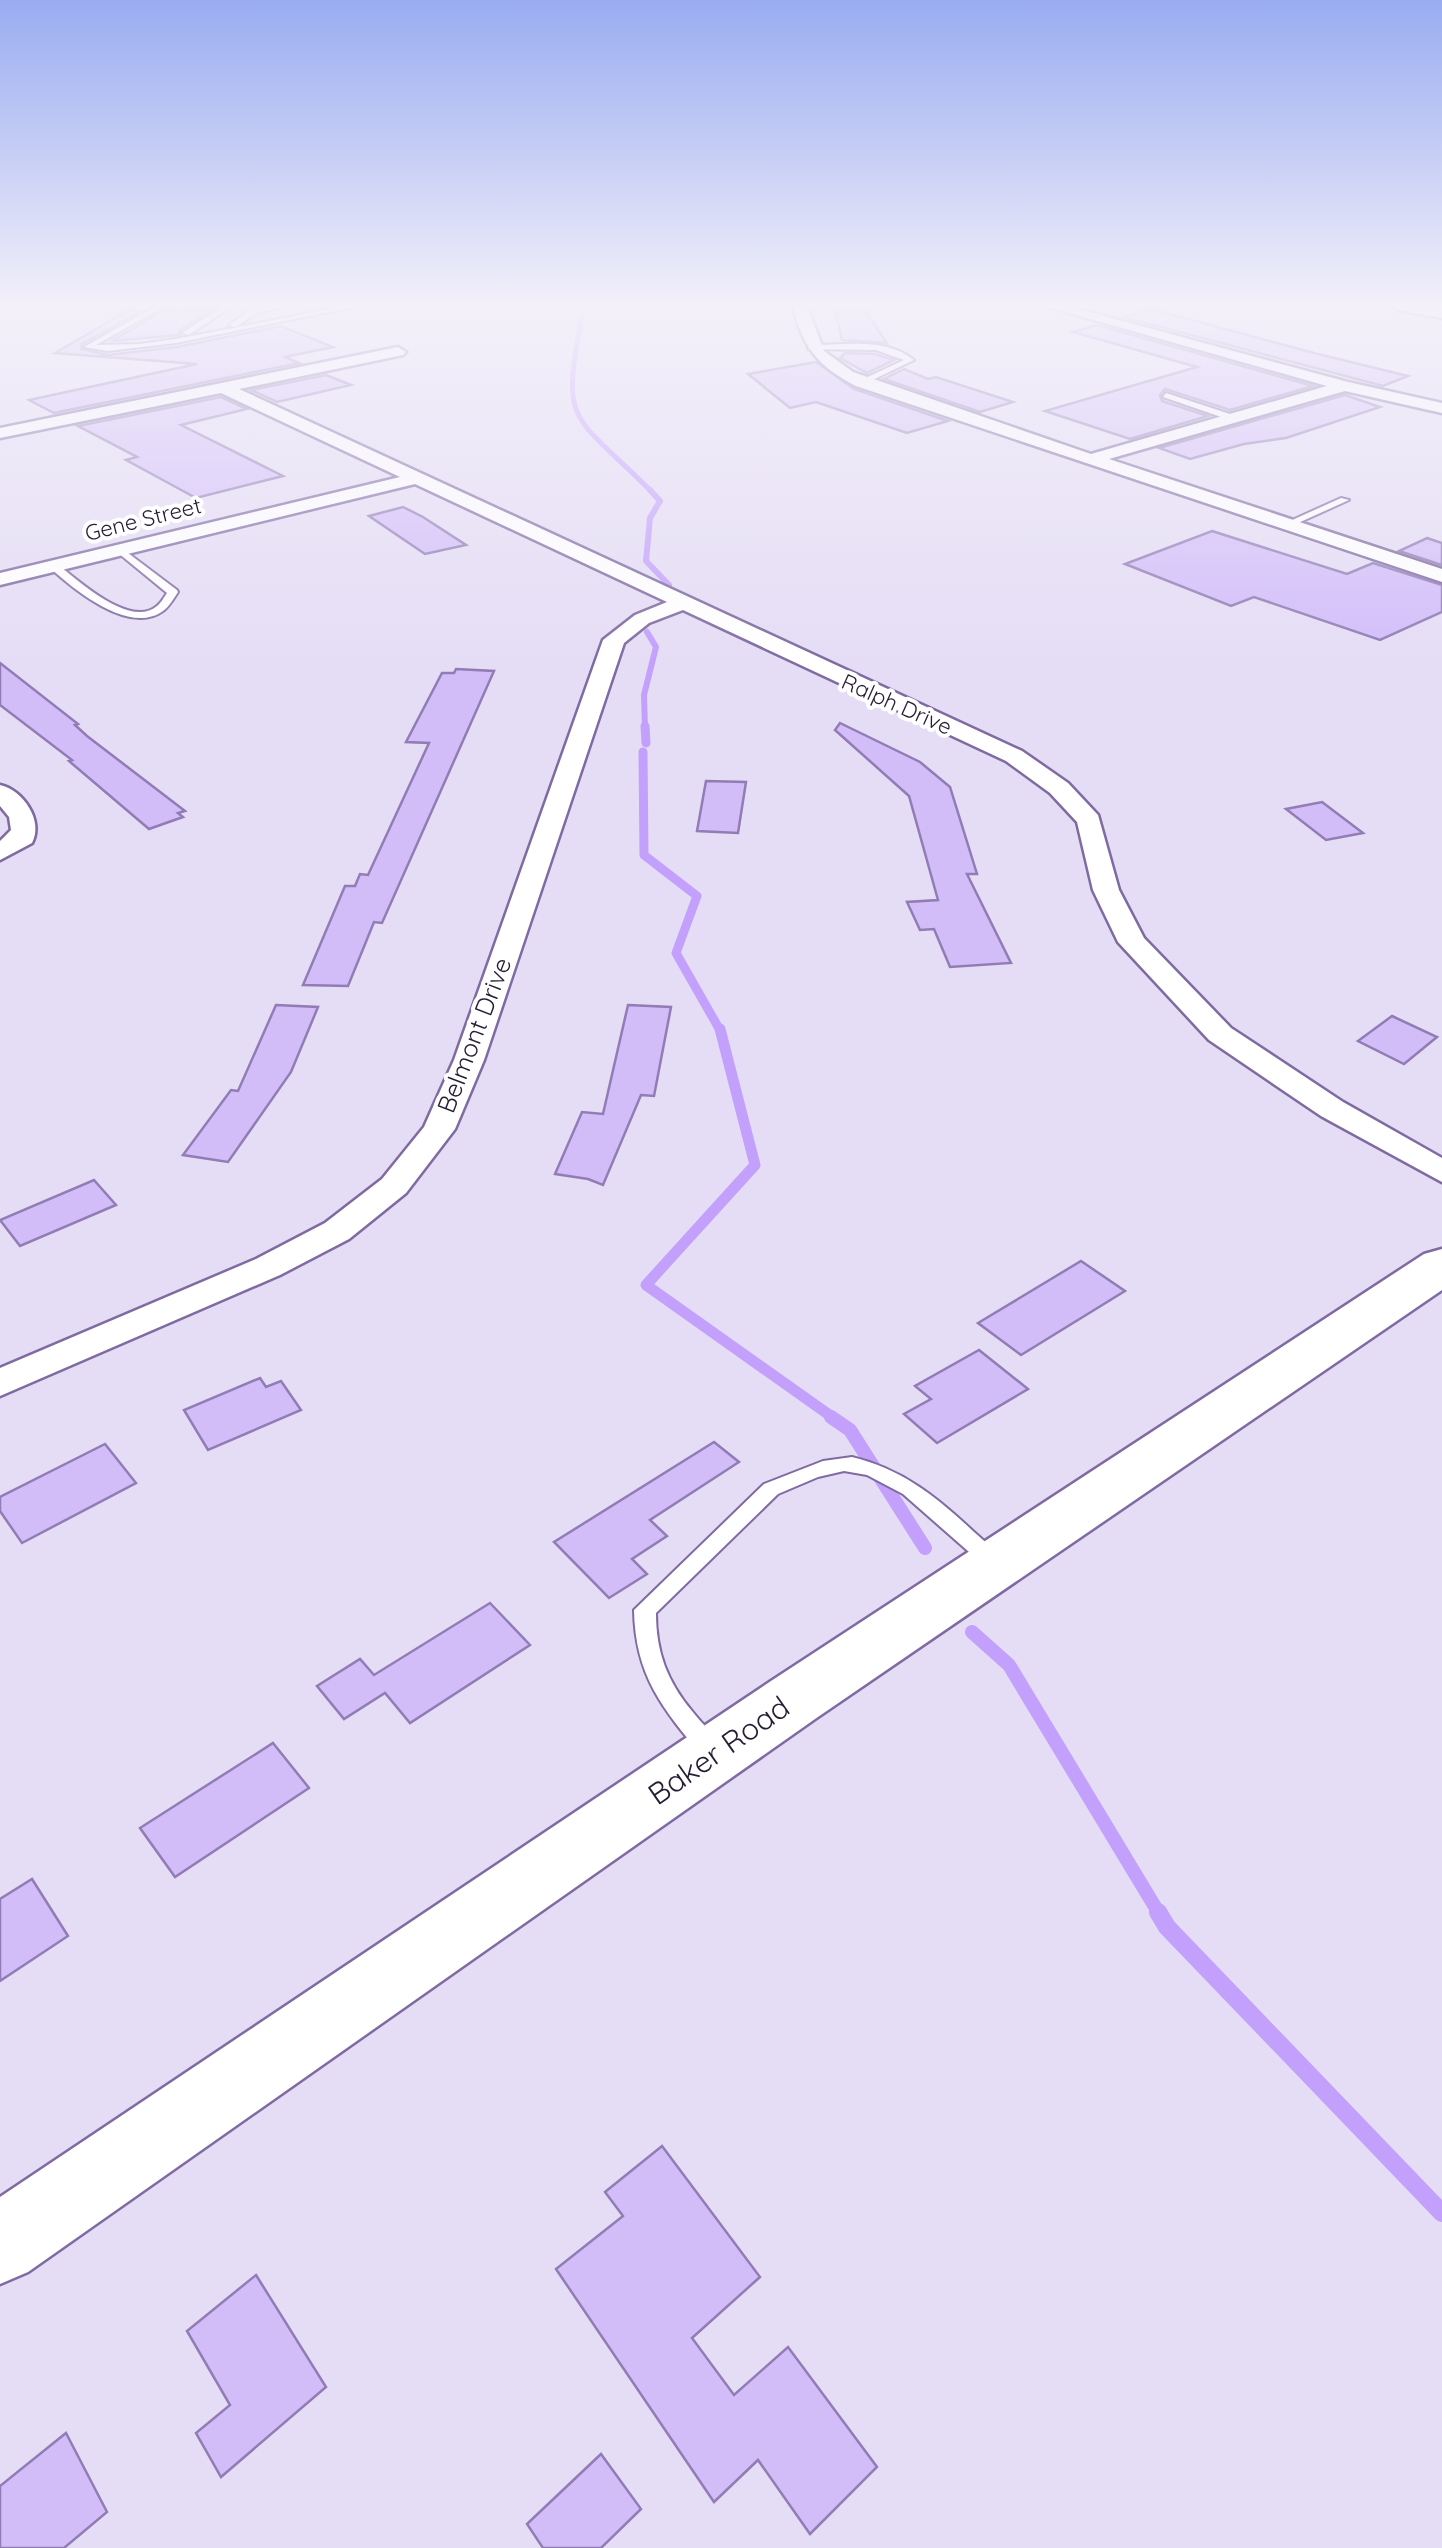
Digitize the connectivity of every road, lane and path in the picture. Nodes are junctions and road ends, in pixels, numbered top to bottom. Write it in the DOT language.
graph roads {
  1 [pos="39,425"];
  2 [pos="301,425"];
  3 [pos="985,425"];
  4 [pos="1209,425"];
  5 [pos="0,433"];
  6 [pos="1088,460"];
  7 [pos="414,479"];
  8 [pos="1344,500"];
  9 [pos="1284,526"];
  10 [pos="120,550"];
  11 [pos="53,566"];
  12 [pos="1442,576"];
  13 [pos="0,578"];
  14 [pos="680,604"];
  15 [pos="0,792"];
  16 [pos="0,852"];
  17 [pos="1442,1172"];
  18 [pos="1442,1266"];
  19 [pos="0,1383"];
  20 [pos="997,1564"];
  21 [pos="715,1754"];
  22 [pos="0,2244"];
  1 -- 5 [label="street"];
  2 -- 7 [label="street, Ralph Drive"];
  3 -- 6 [label="street"];
  4 -- 6 [label="street"];
  6 -- 9 [label="street"];
  7 -- 10 [label="street, Gene Street"];
  7 -- 14 [label="street, Ralph Drive"];
  8 -- 9 [label="lane"];
  9 -- 12 [label="street"];
  10 -- 11 [label="street, Gene Street"];
  10 -- 11 [label="lane"];
  11 -- 13 [label="street, Gene Street"];
  14 -- 17 [label="street, Ralph Drive"];
  14 -- 19 [label="street, Belmont Drive"];
  15 -- 16 [label="street"];
  18 -- 20 [label="street, Baker Road"];
  20 -- 21 [label="street, Baker Road"];
  20 -- 21 [label="lane"];
  21 -- 22 [label="street, Baker Road"];
}
